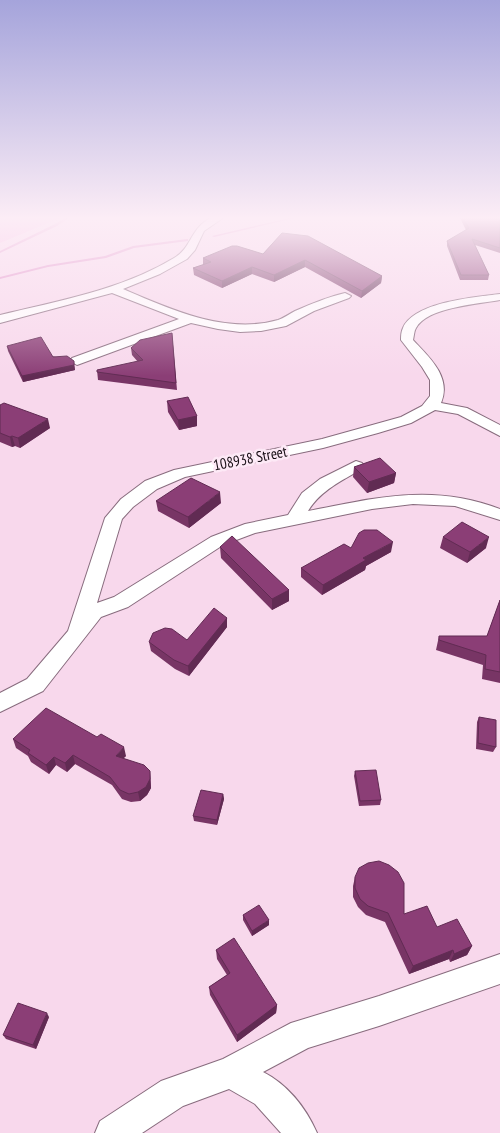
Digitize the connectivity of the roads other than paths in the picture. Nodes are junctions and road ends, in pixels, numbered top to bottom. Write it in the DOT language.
graph roads {
  1 [pos="156,271"];
  2 [pos="113,290"];
  3 [pos="345,296"];
  4 [pos="500,297"];
  5 [pos="192,318"];
  6 [pos="0,319"];
  7 [pos="77,361"];
  8 [pos="432,405"];
  9 [pos="500,431"];
  10 [pos="356,466"];
  11 [pos="500,515"];
  12 [pos="292,521"];
  13 [pos="77,634"];
  14 [pos="0,703"];
  15 [pos="500,969"];
  16 [pos="231,1072"];
  17 [pos="112,1133"];
  18 [pos="300,1133"];
  1 -- 2 [label="street"];
  2 -- 5 [label="street"];
  2 -- 6 [label="street"];
  3 -- 5 [label="street"];
  4 -- 8 [label="street"];
  5 -- 7 [label="street"];
  8 -- 9 [label="street"];
  8 -- 13 [label="street, 108938 Street"];
  10 -- 12 [label="street"];
  11 -- 12 [label="street"];
  12 -- 13 [label="street"];
  13 -- 14 [label="street, 108938 Street"];
  15 -- 16 [label="street"];
  16 -- 17 [label="street"];
  16 -- 18 [label="street"];
}
